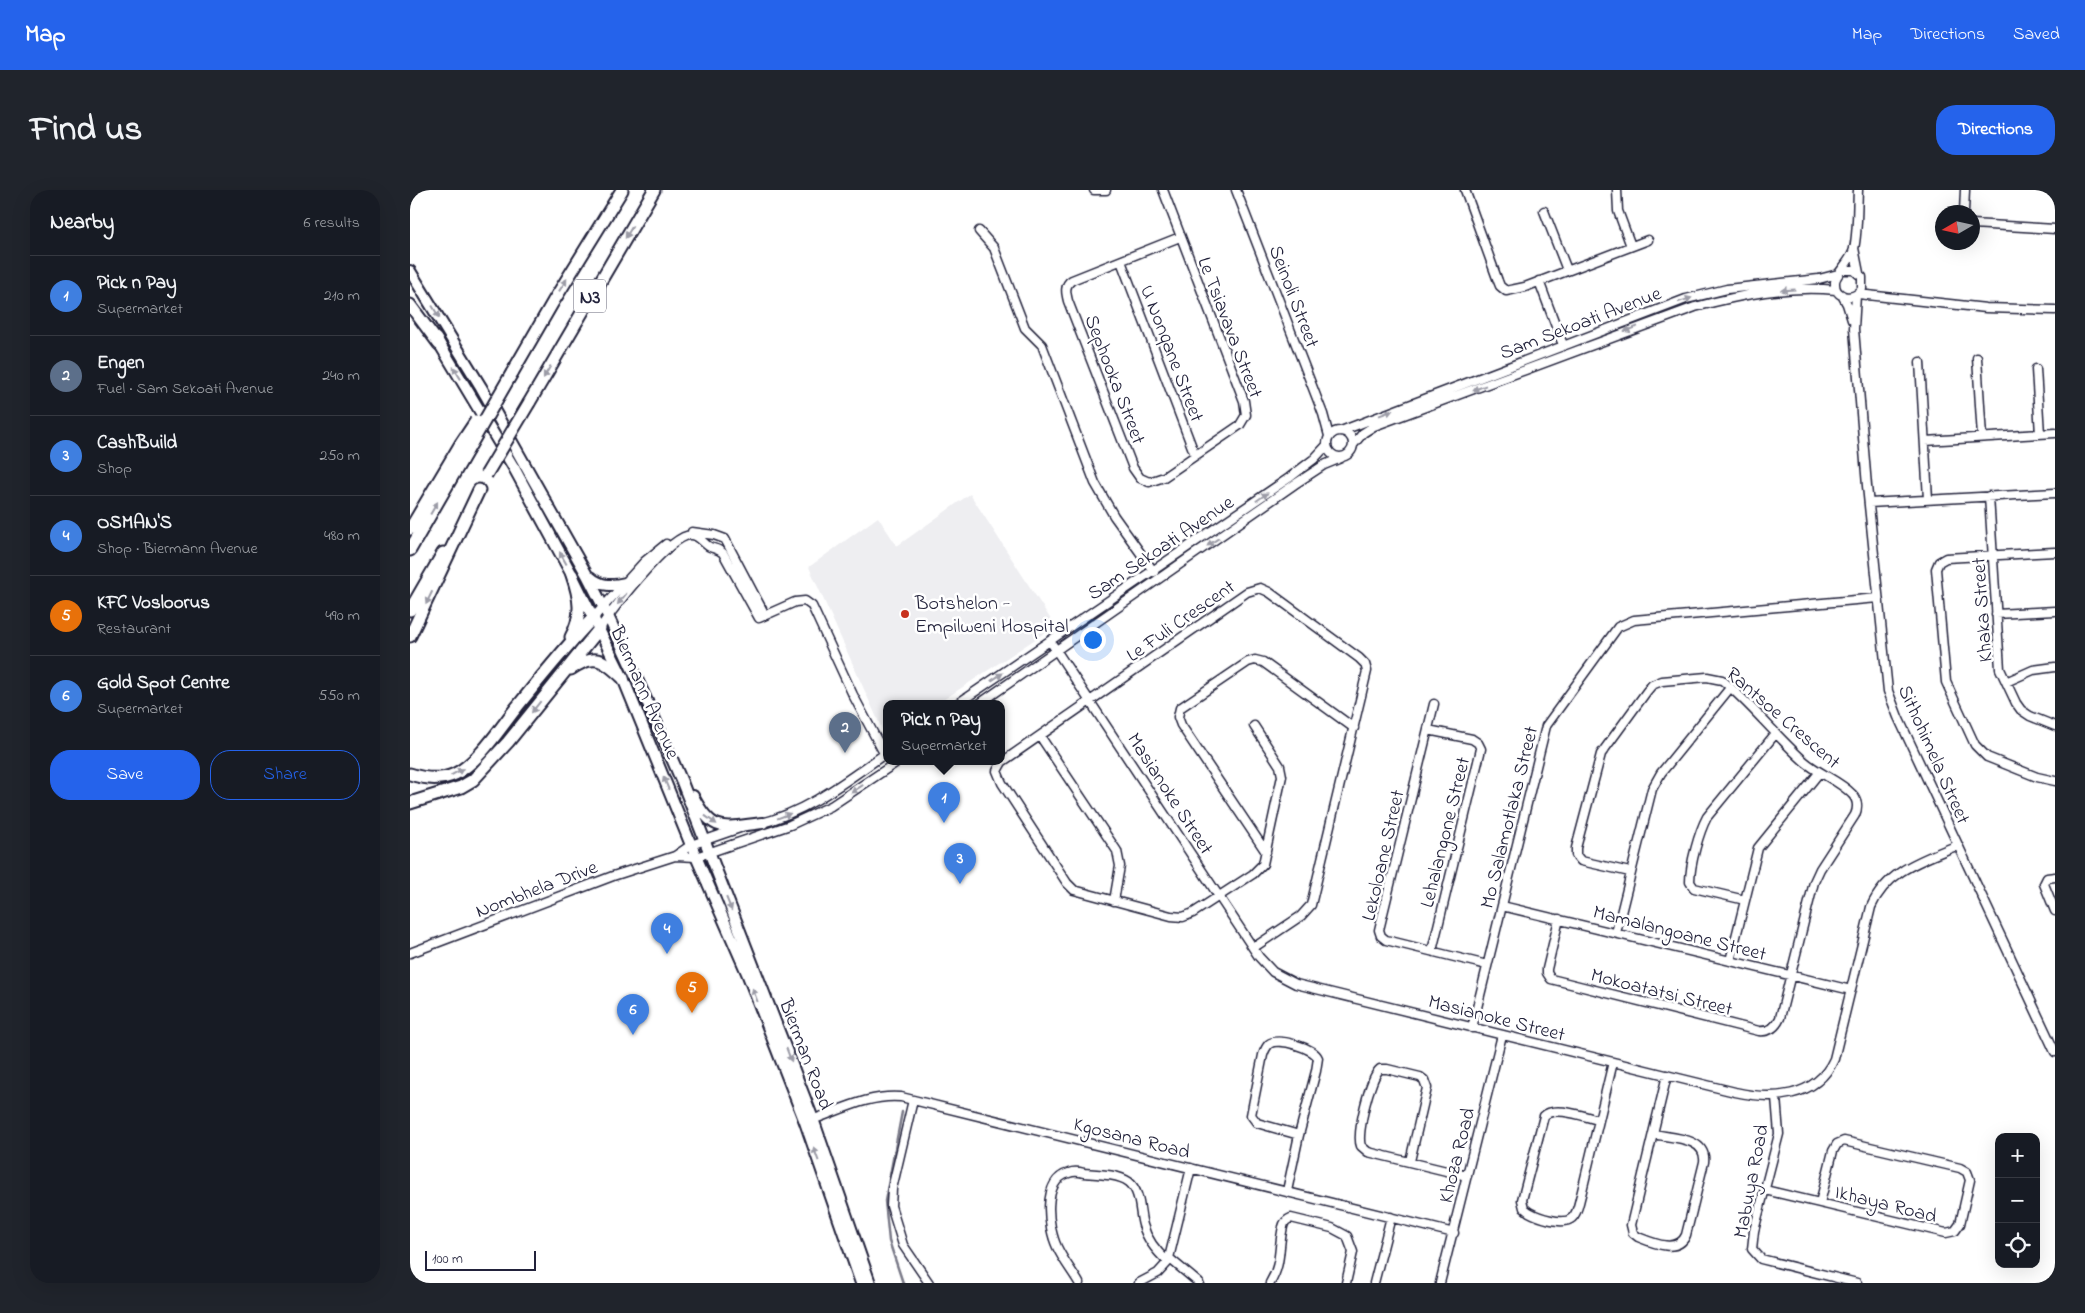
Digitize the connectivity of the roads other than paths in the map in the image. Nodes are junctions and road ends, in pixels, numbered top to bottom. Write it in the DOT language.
graph roads {
  1 [pos="622,190"];
  2 [pos="654,190"];
  3 [pos="1094,190"];
  4 [pos="1106,190"];
  5 [pos="1163,190"];
  6 [pos="1236,190"];
  7 [pos="1465,190"];
  8 [pos="1617,190"];
  9 [pos="1858,190"];
  10 [pos="1965,190"];
  11 [pos="1964,205"];
  12 [pos="1544,211"];
  13 [pos="1980,224"];
  14 [pos="2055,229"];
  15 [pos="979,231"];
  16 [pos="1180,238"];
  17 [pos="1648,240"];
  18 [pos="1631,246"];
  19 [pos="1854,248"];
  20 [pos="1121,261"];
  21 [pos="1567,270"];
  22 [pos="410,271"];
  23 [pos="1840,272"];
  24 [pos="1859,273"];
  25 [pos="1539,281"];
  26 [pos="1863,282"];
  27 [pos="1839,293"];
  28 [pos="1857,294"];
  29 [pos="1878,296"];
  30 [pos="410,297"];
  31 [pos="410,305"];
  32 [pos="2055,310"];
  33 [pos="1854,329"];
  34 [pos="439,344"];
  35 [pos="1563,345"];
  36 [pos="1977,358"];
  37 [pos="1920,362"];
  38 [pos="2036,369"];
  39 [pos="1323,414"];
  40 [pos="1339,431"];
  41 [pos="2055,433"];
  42 [pos="2040,434"];
  43 [pos="1329,436"];
  44 [pos="1982,437"];
  45 [pos="1925,440"];
  46 [pos="1327,445"];
  47 [pos="1353,445"];
  48 [pos="463,448"];
  49 [pos="1195,455"];
  50 [pos="1341,458"];
  51 [pos="1144,481"];
  52 [pos="478,490"];
  53 [pos="2055,492"];
  54 [pos="1989,496"];
  55 [pos="1928,499"];
  56 [pos="1869,503"];
  57 [pos="410,528"];
  58 [pos="410,550"];
  59 [pos="2055,552"];
  60 [pos="1993,555"];
  61 [pos="1154,572"];
  62 [pos="572,575"];
  63 [pos="587,575"];
  64 [pos="626,583"];
  65 [pos="1878,598"];
  66 [pos="410,610"];
  67 [pos="606,611"];
  68 [pos="2055,611"];
  69 [pos="1996,614"];
  70 [pos="762,616"];
  71 [pos="594,617"];
  72 [pos="600,628"];
  73 [pos="410,636"];
  74 [pos="1050,641"];
  75 [pos="565,647"];
  76 [pos="1056,650"];
  77 [pos="2055,667"];
  78 [pos="623,678"];
  79 [pos="558,679"];
  80 [pos="2006,682"];
  81 [pos="1730,688"];
  82 [pos="963,700"];
  83 [pos="985,700"];
  84 [pos="1091,702"];
  85 [pos="1434,704"];
  86 [pos="1254,726"];
  87 [pos="2055,726"];
  88 [pos="1354,728"];
  89 [pos="1428,730"];
  90 [pos="1776,733"];
  91 [pos="1040,736"];
  92 [pos="883,748"];
  93 [pos="1005,761"];
  94 [pos="883,762"];
  95 [pos="883,764"];
  96 [pos="999,765"];
  97 [pos="1819,773"];
  98 [pos="410,774"];
  99 [pos="2055,781"];
  100 [pos="682,782"];
  101 [pos="410,803"];
  102 [pos="763,823"];
  103 [pos="703,840"];
  104 [pos="691,845"];
  105 [pos="1958,846"];
  106 [pos="708,852"];
  107 [pos="1266,852"];
  108 [pos="675,856"];
  109 [pos="696,857"];
  110 [pos="1630,872"];
  111 [pos="2051,877"];
  112 [pos="1219,896"];
  113 [pos="1744,900"];
  114 [pos="1114,901"];
  115 [pos="1502,906"];
  116 [pos="2055,911"];
  117 [pos="1559,919"];
  118 [pos="1616,933"];
  119 [pos="1253,948"];
  120 [pos="1432,951"];
  121 [pos="410,953"];
  122 [pos="1730,961"];
  123 [pos="1487,965"];
  124 [pos="1792,976"];
  125 [pos="1851,990"];
  126 [pos="1472,1028"];
  127 [pos="1502,1035"];
  128 [pos="2055,1052"];
  129 [pos="1613,1062"];
  130 [pos="1667,1075"];
  131 [pos="1776,1097"];
  132 [pos="913,1100"];
  133 [pos="1599,1120"];
  134 [pos="809,1121"];
  135 [pos="1653,1134"];
  136 [pos="1299,1135"];
  137 [pos="1410,1161"];
  138 [pos="1191,1168"];
  139 [pos="1467,1176"];
  140 [pos="1765,1190"];
  141 [pos="1287,1191"];
  142 [pos="1820,1204"];
  143 [pos="1391,1217"];
  144 [pos="1454,1233"];
  145 [pos="1168,1260"];
  146 [pos="861,1283"];
  147 [pos="870,1283"];
  148 [pos="929,1283"];
  149 [pos="1079,1283"];
  150 [pos="1139,1283"];
  151 [pos="1199,1283"];
  152 [pos="1270,1283"];
  153 [pos="1346,1283"];
  154 [pos="1374,1283"];
  155 [pos="1440,1283"];
  156 [pos="1857,1283"];
  48 -- 1 [label="highway, N3, one-way, bridge"];
  2 -- 52 [label="highway, N3, one-way, bridge"];
  3 -- 4 [label="street"];
  5 -- 16 [label="street, Le Tsiavava Street"];
  6 -- 39 [label="street, Seinoli Street"];
  7 -- 25 [label="street"];
  8 -- 18 [label="street"];
  9 -- 19 [label="street"];
  10 -- 11 [label="street"];
  12 -- 21 [label="street"];
  13 -- 14 [label="street"];
  15 -- 61 [label="street"];
  16 -- 20 [label="street"];
  16 -- 49 [label="street, Le Tsiavava Street"];
  17 -- 18 [label="street"];
  18 -- 21 [label="street"];
  19 -- 23 [label="street"];
  19 -- 24 [label="street"];
  20 -- 49 [label="street, U Nonqane Street"];
  20 -- 51 [label="street, Sephooka Street"];
  21 -- 25 [label="street"];
  22 -- 63 [label="main road, Biermann Avenue, one-way"];
  23 -- 24 [label="street"];
  23 -- 27 [label="street"];
  35 -- 23 [label="street, Sam Sekoati Avenue, one-way"];
  24 -- 26 [label="street"];
  25 -- 35 [label="street"];
  26 -- 28 [label="street"];
  26 -- 29 [label="street"];
  27 -- 28 [label="street"];
  27 -- 33 [label="street, Sithohimela Street"];
  27 -- 47 [label="street, Sam Sekoati Avenue, one-way"];
  28 -- 29 [label="street"];
  28 -- 33 [label="street, Sithohimela Street"];
  29 -- 32 [label="street"];
  30 -- 34 [label="main road, Biermann Avenue"];
  31 -- 34 [label="highway"];
  33 -- 56 [label="street, Sithohimela Street"];
  62 -- 34 [label="main road, Biermann Avenue, one-way"];
  40 -- 35 [label="street, Sam Sekoati Avenue, one-way"];
  36 -- 44 [label="street"];
  37 -- 45 [label="street"];
  38 -- 42 [label="street"];
  39 -- 40 [label="street, Seinoli Street"];
  39 -- 43 [label="street, Seinoli Street"];
  40 -- 43 [label="street"];
  40 -- 47 [label="street"];
  41 -- 42 [label="street"];
  42 -- 44 [label="street"];
  43 -- 46 [label="street"];
  44 -- 45 [label="street"];
  45 -- 55 [label="street"];
  46 -- 50 [label="street"];
  61 -- 46 [label="street, Sam Sekoati Avenue, one-way"];
  47 -- 50 [label="street"];
  48 -- 57 [label="highway"];
  58 -- 48 [label="highway, N3, one-way"];
  49 -- 51 [label="street, Le Tsiavava Street"];
  50 -- 76 [label="street, Sam Sekoati Avenue, one-way"];
  52 -- 66 [label="highway, N3"];
  52 -- 73 [label="highway, one-way"];
  53 -- 54 [label="street"];
  54 -- 55 [label="street"];
  54 -- 60 [label="street, Khaka Street"];
  55 -- 56 [label="street"];
  56 -- 65 [label="street, Sithohimela Street"];
  59 -- 60 [label="street"];
  60 -- 69 [label="street, Khaka Street"];
  60 -- 99 [label="street"];
  61 -- 74 [label="street, Sam Sekoati Avenue"];
  62 -- 71 [label="main road, Biermann Avenue"];
  62 -- 75 [label="highway"];
  63 -- 64 [label="main road"];
  63 -- 67 [label="main road, Biermann Avenue"];
  64 -- 67 [label="street"];
  64 -- 70 [label="street"];
  65 -- 105 [label="street, Sithohimela Street"];
  65 -- 115 [label="street, Mo Salamotlaka Street"];
  70 -- 67 [label="street, one-way"];
  67 -- 71 [label="street"];
  67 -- 72 [label="street"];
  67 -- 100 [label="main road, Biermann Avenue"];
  68 -- 69 [label="street"];
  69 -- 80 [label="street, Khaka Street"];
  70 -- 92 [label="street"];
  71 -- 72 [label="main road, Biermann Avenue"];
  71 -- 75 [label="highway"];
  72 -- 78 [label="main road, Biermann Avenue"];
  72 -- 79 [label="highway"];
  74 -- 76 [label="street, Masianoke Street"];
  82 -- 74 [label="street, Sam Sekoati Avenue, one-way"];
  98 -- 75 [label="highway, one-way"];
  76 -- 83 [label="street, Sam Sekoati Avenue"];
  76 -- 84 [label="street, Masianoke Street"];
  77 -- 80 [label="street"];
  78 -- 79 [label="highway"];
  104 -- 78 [label="main road, Biermann Avenue, one-way"];
  79 -- 101 [label="highway, one-way"];
  80 -- 87 [label="street, Khaka Street"];
  81 -- 90 [label="street, Rantsoe Crescent"];
  81 -- 110 [label="street"];
  81 -- 110 [label="street, Rantsoe Crescent"];
  84 -- 88 [label="street, Le Fuli Crescent"];
  84 -- 91 [label="street, Le Fuli Crescent"];
  84 -- 112 [label="street, Masianoke Street"];
  85 -- 89 [label="street, Lekoloane Street"];
  86 -- 107 [label="street, Le Fuli Crescent"];
  88 -- 107 [label="street"];
  88 -- 119 [label="street, Le Fuli Crescent"];
  89 -- 120 [label="street, Lekoloane Street"];
  89 -- 120 [label="street, Lehalangone Street"];
  90 -- 97 [label="street, Rantsoe Crescent"];
  90 -- 113 [label="street"];
  91 -- 93 [label="street, Le Fuli Crescent"];
  91 -- 114 [label="street"];
  102 -- 94 [label="street, one-way"];
  95 -- 106 [label="street, one-way"];
  96 -- 114 [label="street, Le Fuli Crescent"];
  97 -- 113 [label="street"];
  97 -- 124 [label="street, Rantsoe Crescent"];
  100 -- 102 [label="main road, one-way"];
  100 -- 103 [label="main road, Biermann Avenue"];
  102 -- 103 [label="street"];
  103 -- 104 [label="street"];
  103 -- 106 [label="main road, Bierman Road"];
  104 -- 108 [label="street, Nombhela Drive"];
  104 -- 109 [label="main road, Biermann Avenue"];
  105 -- 125 [label="street, Masianoke Street"];
  105 -- 128 [label="street, Sithohimela Street"];
  106 -- 109 [label="street"];
  106 -- 134 [label="main road, Bierman Road, one-way"];
  107 -- 112 [label="street, Le Fuli Crescent"];
  108 -- 109 [label="street, Nombhela Drive"];
  108 -- 121 [label="street, Nombhela Drive"];
  134 -- 109 [label="main road, Biermann Avenue, one-way"];
  110 -- 118 [label="street"];
  111 -- 116 [label="street"];
  112 -- 114 [label="street, Le Fuli Crescent"];
  112 -- 119 [label="street, Masianoke Street"];
  113 -- 122 [label="street"];
  115 -- 117 [label="street, Mamalangoane Street"];
  115 -- 123 [label="street, Mo Salamotlaka Street"];
  117 -- 118 [label="street, Mamalangoane Street"];
  117 -- 124 [label="street, Mokoatatsi Street"];
  118 -- 122 [label="street, Mamalangoane Street"];
  119 -- 126 [label="street, Masianoke Street"];
  120 -- 123 [label="street, Lekoloane Street"];
  122 -- 124 [label="street, Mamalangoane Street"];
  123 -- 126 [label="street, Mo Salamotlaka Street"];
  124 -- 125 [label="street, Mamalangoane Street"];
  125 -- 131 [label="street, Masianoke Street"];
  126 -- 127 [label="street, Masianoke Street"];
  127 -- 129 [label="street, Masianoke Street"];
  127 -- 139 [label="street, Khoza Road"];
  129 -- 130 [label="street, Masianoke Street"];
  129 -- 133 [label="street"];
  130 -- 131 [label="street, Masianoke Street"];
  130 -- 135 [label="street"];
  131 -- 140 [label="street, Mabuya Road"];
  132 -- 134 [label="street, Kgosana Road"];
  132 -- 138 [label="street, Kgosana Road"];
  132 -- 148 [label="street"];
  133 -- 133 [label="street"];
  146 -- 134 [label="main road, Bierman Road, one-way"];
  134 -- 147 [label="main road, Bierman Road"];
  135 -- 135 [label="street"];
  136 -- 136 [label="street"];
  136 -- 141 [label="street"];
  137 -- 137 [label="street"];
  137 -- 139 [label="street"];
  138 -- 141 [label="street, Kgosana Road"];
  138 -- 145 [label="street"];
  139 -- 144 [label="street, Khoza Road"];
  140 -- 142 [label="street, Ikhaya Road"];
  140 -- 156 [label="street, Mabuya Road"];
  141 -- 143 [label="street, Kgosana Road"];
  142 -- 142 [label="street, Ikhaya Road"];
  143 -- 144 [label="street, Kgosana Road"];
  143 -- 154 [label="street"];
  144 -- 155 [label="street, Khoza Road"];
  145 -- 149 [label="street"];
  145 -- 150 [label="street"];
  145 -- 151 [label="street"];
  152 -- 153 [label="street"];
}
